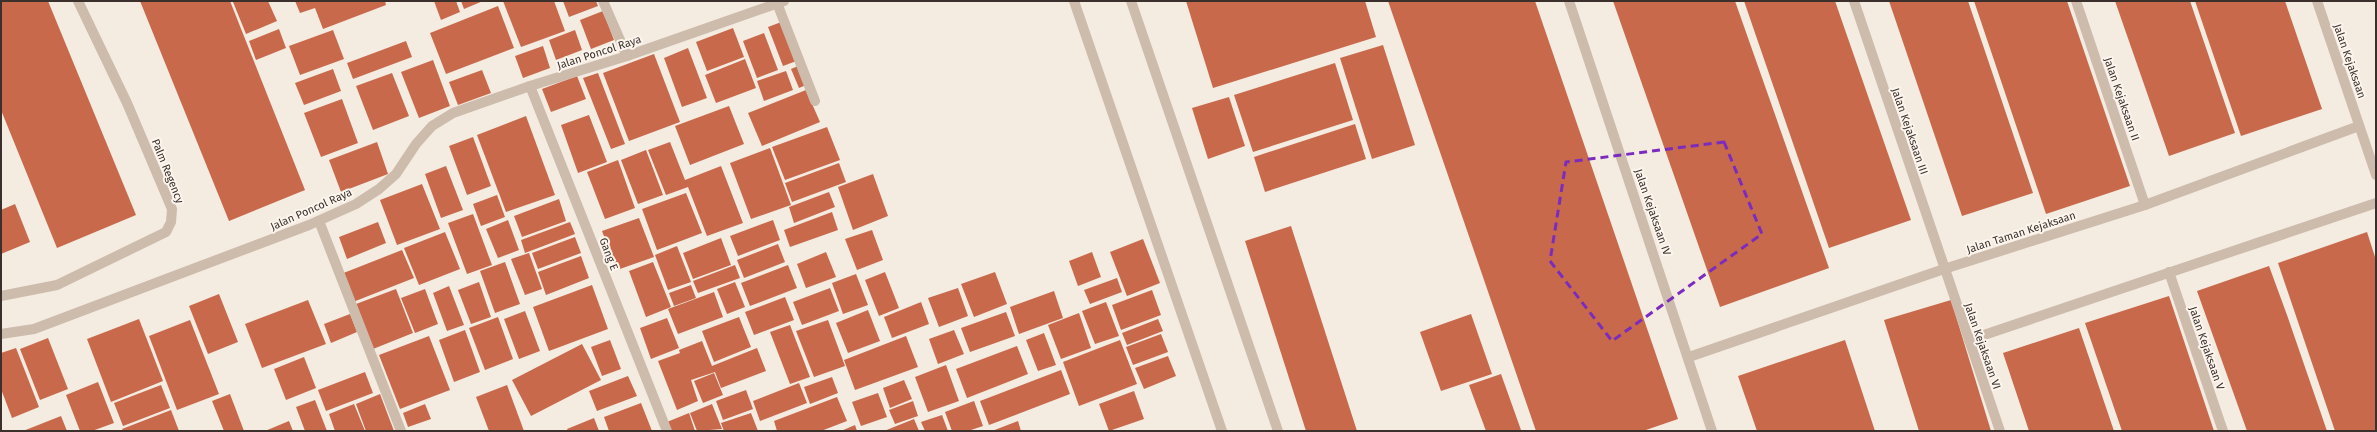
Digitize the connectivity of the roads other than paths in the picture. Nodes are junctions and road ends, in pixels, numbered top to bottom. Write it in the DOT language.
graph roads {
  1 [pos="78,1"];
  2 [pos="603,1"];
  3 [pos="1074,1"];
  4 [pos="1131,1"];
  5 [pos="1569,1"];
  6 [pos="1854,1"];
  7 [pos="2076,1"];
  8 [pos="2317,1"];
  9 [pos="780,2"];
  10 [pos="626,56"];
  11 [pos="530,86"];
  12 [pos="815,101"];
  13 [pos="2359,126"];
  14 [pos="2376,175"];
  15 [pos="2376,203"];
  16 [pos="2145,205"];
  17 [pos="319,221"];
  18 [pos="1944,269"];
  19 [pos="2169,272"];
  20 [pos="1,296"];
  21 [pos="1,334"];
  22 [pos="1969,340"];
  23 [pos="1689,357"];
  24 [pos="401,431"];
  25 [pos="667,431"];
  26 [pos="1222,431"];
  27 [pos="1278,431"];
  28 [pos="1712,431"];
  29 [pos="2000,431"];
  30 [pos="2223,431"];
  1 -- 20 [label="street, Palm Regency"];
  2 -- 10 [label="street"];
  3 -- 26 [label="street"];
  4 -- 27 [label="street"];
  5 -- 23 [label="street, Jalan Kejaksaan IV"];
  6 -- 18 [label="street, Jalan Kejaksaan III"];
  7 -- 16 [label="street, Jalan Kejaksaan II"];
  8 -- 13 [label="street, Jalan Kejaksaan"];
  9 -- 10 [label="street, Jalan Poncol Raya"];
  9 -- 12 [label="street"];
  10 -- 11 [label="street, Jalan Poncol Raya"];
  11 -- 17 [label="street, Jalan Poncol Raya"];
  11 -- 25 [label="street, Gang E"];
  13 -- 14 [label="street, Jalan Kejaksaan"];
  13 -- 16 [label="street, Jalan Taman Kejaksaan"];
  15 -- 19 [label="street"];
  16 -- 18 [label="street, Jalan Taman Kejaksaan"];
  17 -- 21 [label="street, Jalan Poncol Raya"];
  17 -- 24 [label="street"];
  18 -- 22 [label="street, Jalan Kejaksaan VI"];
  18 -- 23 [label="street, Jalan Taman Kejaksaan"];
  19 -- 22 [label="street"];
  19 -- 30 [label="street, Jalan Kejaksaan V"];
  22 -- 29 [label="street, Jalan Kejaksaan VI"];
  23 -- 28 [label="street, Jalan Kejaksaan IV"];
}
